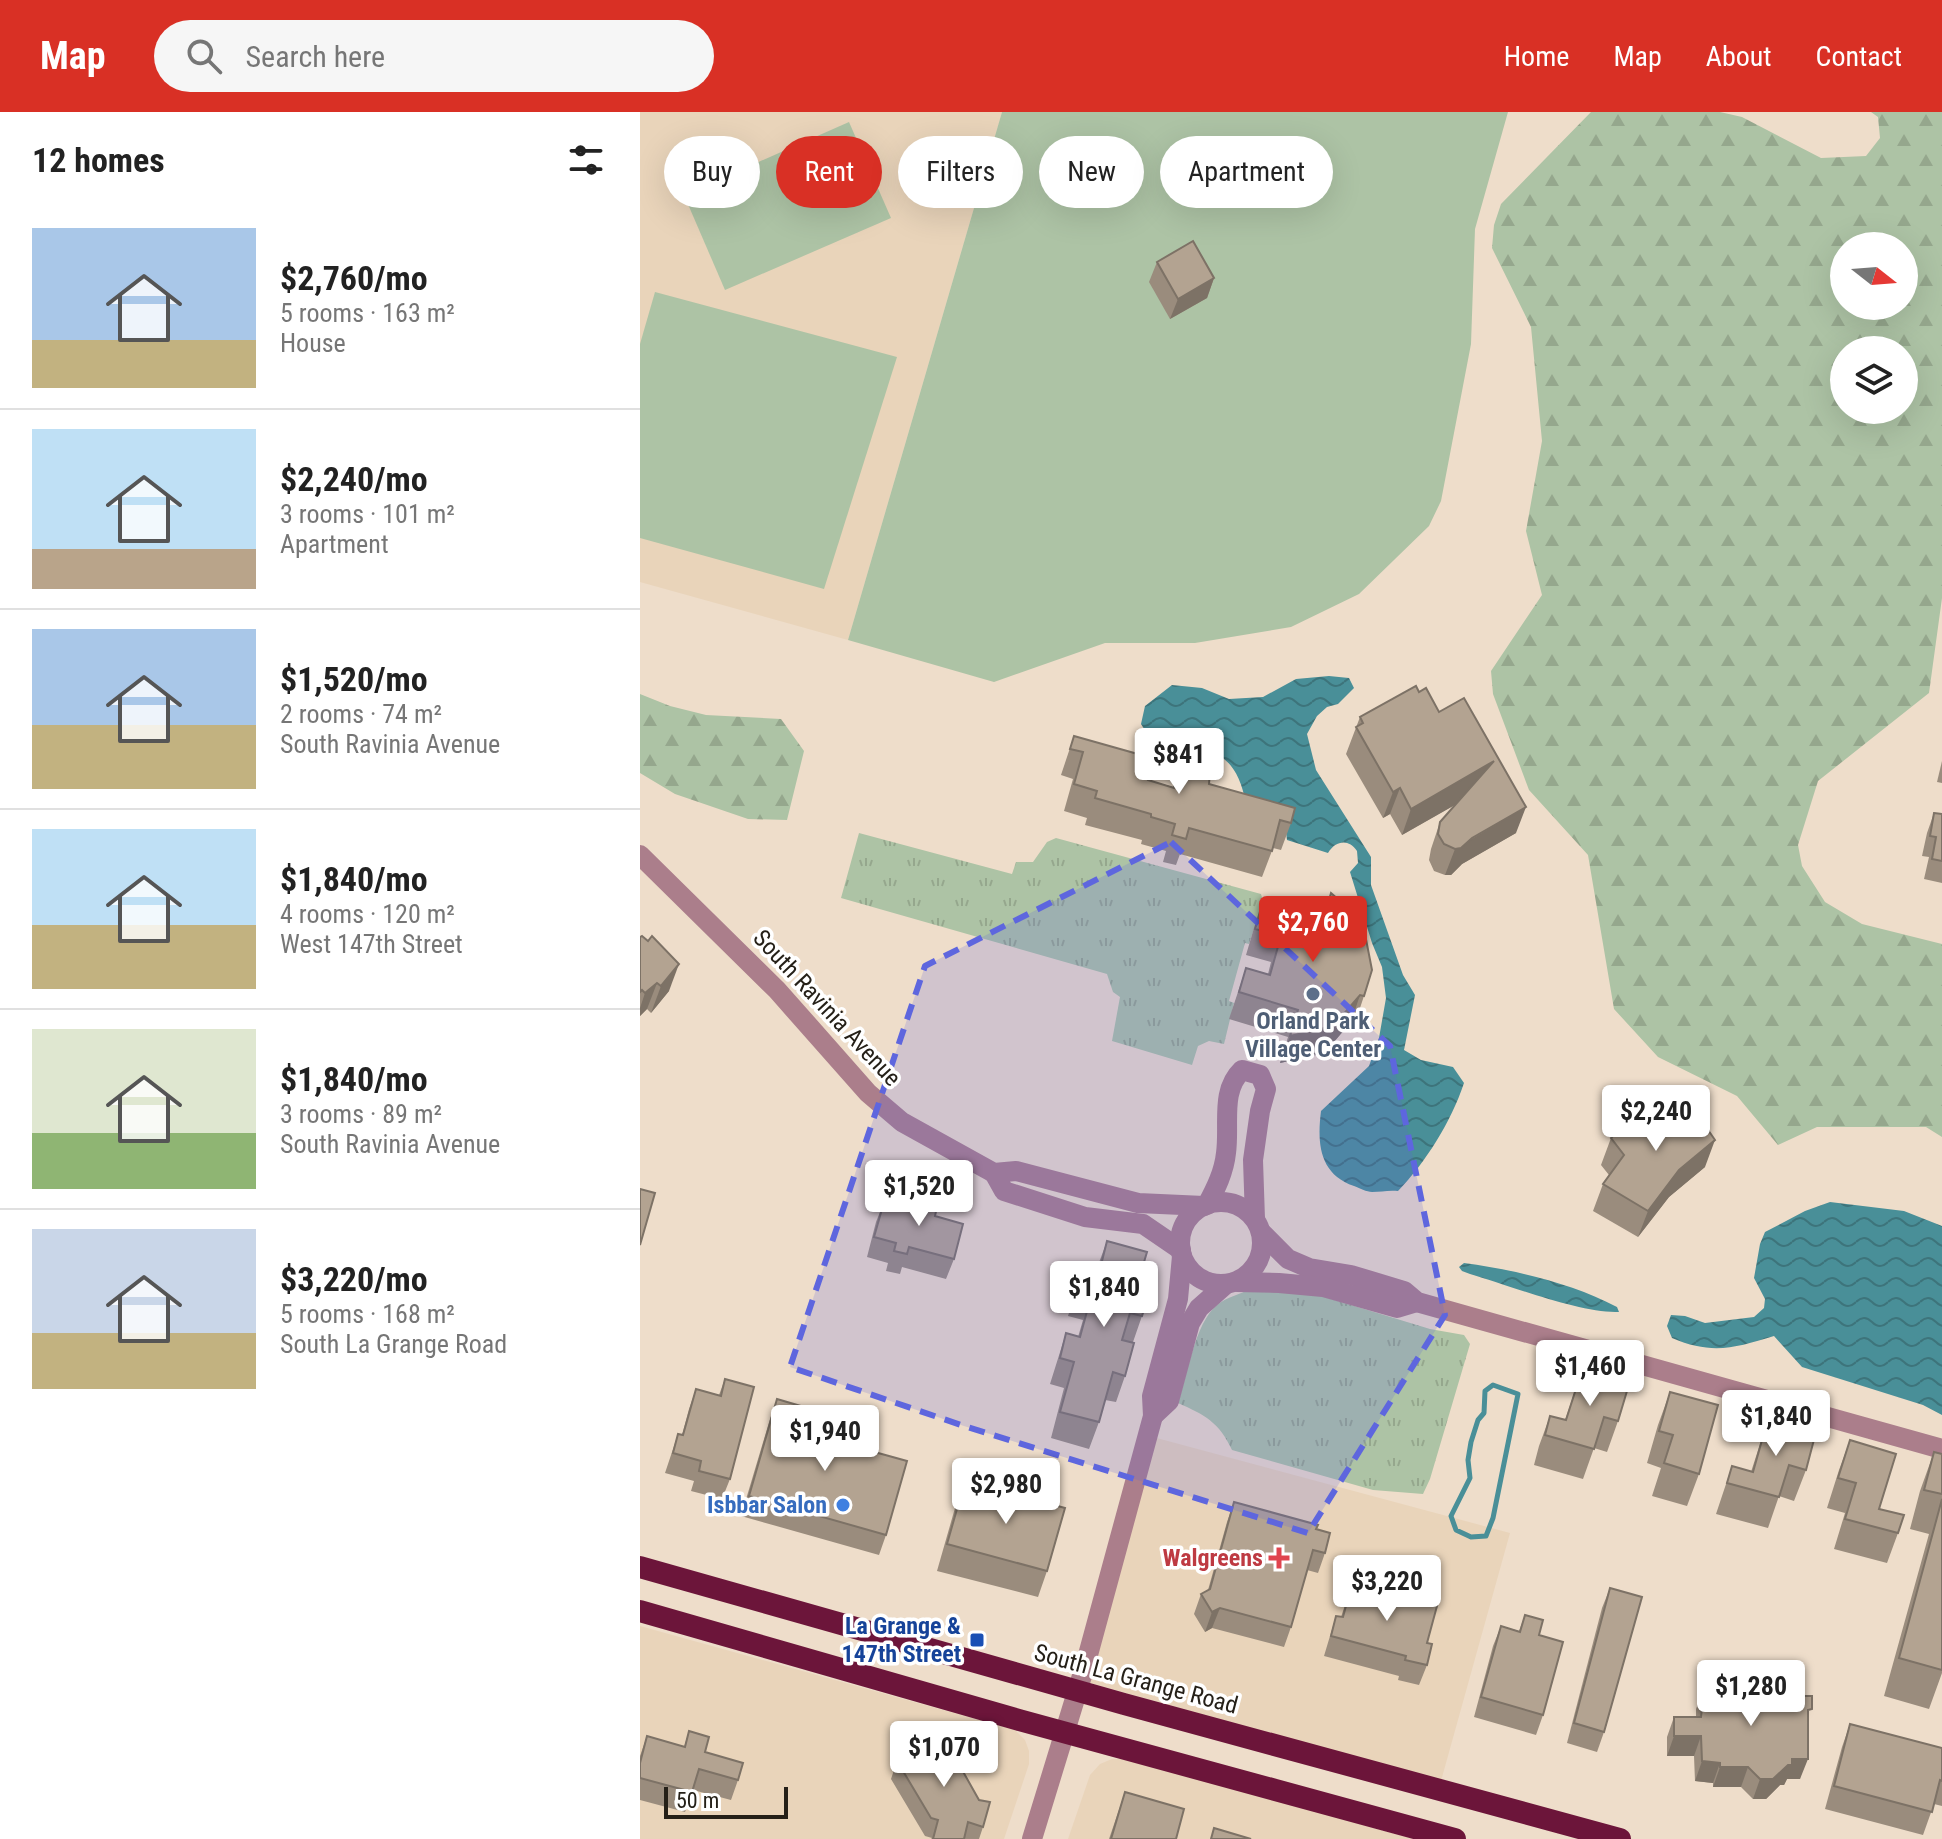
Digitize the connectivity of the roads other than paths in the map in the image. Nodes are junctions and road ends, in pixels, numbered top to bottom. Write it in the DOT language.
graph roads {
  1 [pos="640,855"];
  2 [pos="994,1173"];
  3 [pos="1205,1205"];
  4 [pos="1258,1226"];
  5 [pos="1182,1253"];
  6 [pos="1231,1283"];
  7 [pos="1417,1302"];
  8 [pos="1153,1416"];
  9 [pos="1942,1449"];
  10 [pos="640,1567"];
  11 [pos="640,1611"];
  12 [pos="1078,1691"];
  13 [pos="1065,1731"];
  14 [pos="1032,1839"];
  15 [pos="1455,1839"];
  16 [pos="1620,1839"];
  1 -- 2 [label="street, South Ravinia Avenue"];
  2 -- 3 [label="street, South Ravinia Avenue"];
  2 -- 5 [label="street, South Ravinia Avenue"];
  3 -- 4 [label="street"];
  3 -- 4 [label="street"];
  3 -- 5 [label="street"];
  4 -- 6 [label="street"];
  4 -- 7 [label="street"];
  5 -- 6 [label="street"];
  5 -- 8 [label="street"];
  6 -- 7 [label="street"];
  6 -- 8 [label="street"];
  7 -- 9 [label="street"];
  8 -- 12 [label="street"];
  10 -- 12 [label="highway, South La Grange Road"];
  11 -- 13 [label="highway"];
  12 -- 13 [label="street"];
  12 -- 16 [label="highway, South La Grange Road"];
  13 -- 14 [label="street"];
  13 -- 15 [label="highway"];
}
